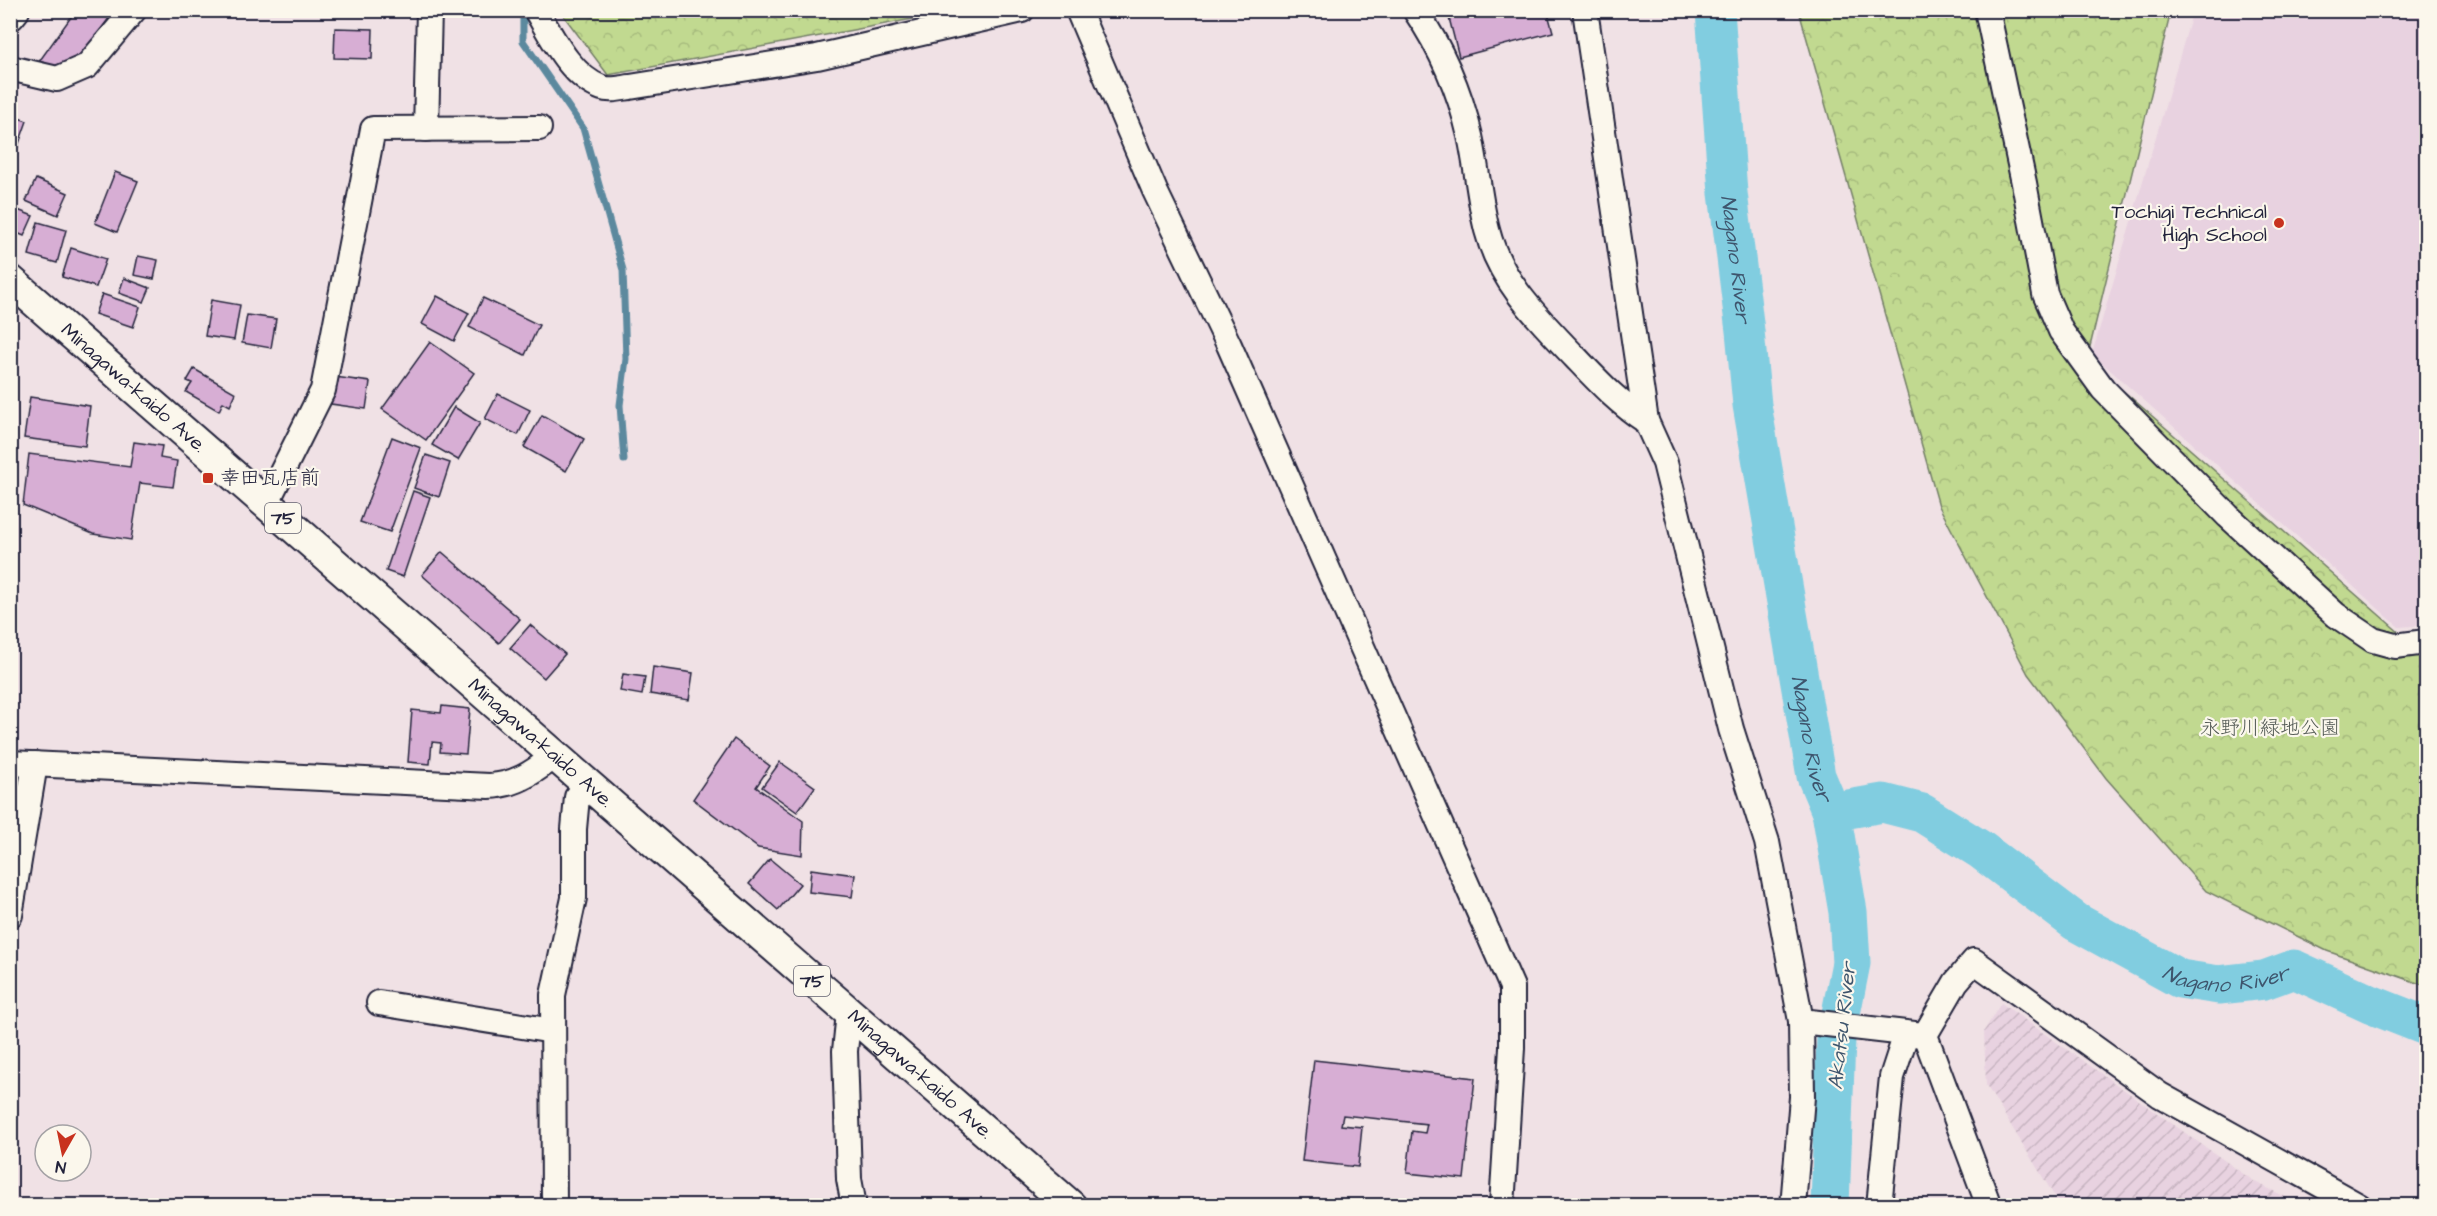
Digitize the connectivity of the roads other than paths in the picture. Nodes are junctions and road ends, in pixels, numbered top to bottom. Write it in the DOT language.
graph roads {
  1 [pos="14,10"];
  2 [pos="134,10"];
  3 [pos="429,10"];
  4 [pos="536,10"];
  5 [pos="1022,10"];
  6 [pos="1078,10"];
  7 [pos="1415,10"];
  8 [pos="1585,10"];
  9 [pos="1987,10"];
  10 [pos="10,15"];
  11 [pos="10,69"];
  12 [pos="539,128"];
  13 [pos="426,129"];
  14 [pos="10,280"];
  15 [pos="1646,421"];
  16 [pos="266,504"];
  17 [pos="2427,642"];
  18 [pos="555,756"];
  19 [pos="10,763"];
  20 [pos="35,764"];
  21 [pos="589,786"];
  22 [pos="10,915"];
  23 [pos="379,1003"];
  24 [pos="849,1013"];
  25 [pos="1805,1022"];
  26 [pos="553,1031"];
  27 [pos="1916,1034"];
  28 [pos="554,1206"];
  29 [pos="854,1206"];
  30 [pos="1071,1206"];
  31 [pos="1502,1206"];
  32 [pos="1793,1206"];
  33 [pos="1879,1206"];
  34 [pos="1989,1206"];
  35 [pos="2359,1206"];
  1 -- 10 [label="main road"];
  2 -- 11 [label="street"];
  3 -- 13 [label="street"];
  4 -- 5 [label="street"];
  6 -- 31 [label="street"];
  7 -- 15 [label="street"];
  8 -- 15 [label="street"];
  9 -- 17 [label="street"];
  12 -- 13 [label="street"];
  13 -- 16 [label="street"];
  14 -- 16 [label="main road, Minagawa-kaido Ave. / 75"];
  15 -- 25 [label="street"];
  16 -- 18 [label="main road, Minagawa-kaido Ave. / 75"];
  18 -- 20 [label="street"];
  18 -- 21 [label="main road, Minagawa-kaido Ave. / 75"];
  19 -- 20 [label="street"];
  20 -- 22 [label="street"];
  21 -- 24 [label="main road, Minagawa-kaido Ave. / 75"];
  21 -- 26 [label="street"];
  23 -- 26 [label="street"];
  24 -- 29 [label="street"];
  24 -- 30 [label="main road, Minagawa-kaido Ave. / 75"];
  25 -- 27 [label="street"];
  25 -- 32 [label="street"];
  26 -- 28 [label="street"];
  27 -- 33 [label="street"];
  27 -- 34 [label="street"];
  27 -- 35 [label="street"];
}
